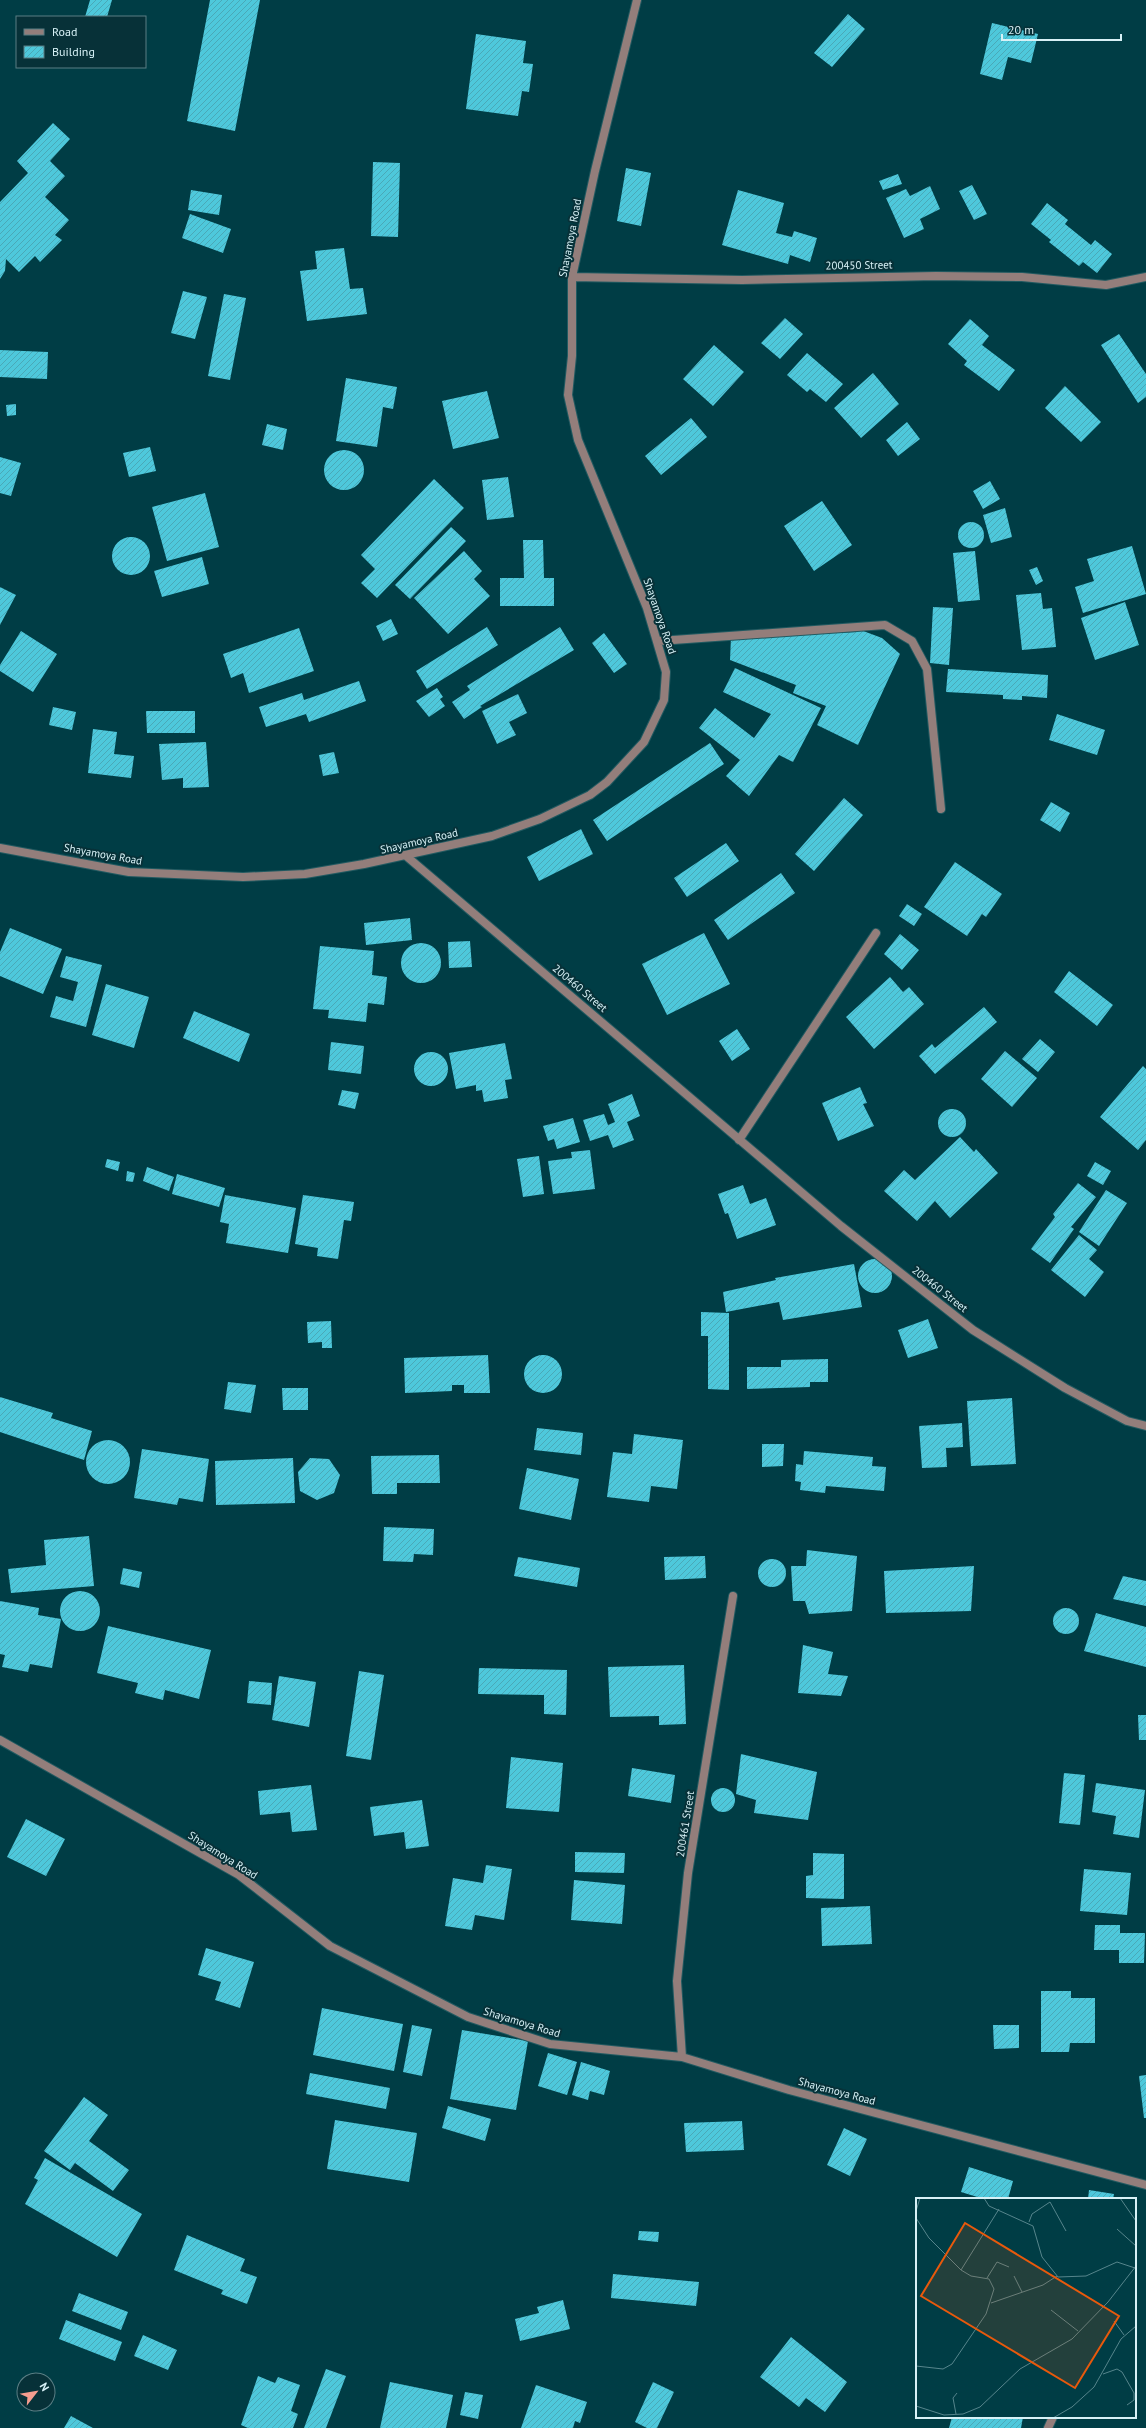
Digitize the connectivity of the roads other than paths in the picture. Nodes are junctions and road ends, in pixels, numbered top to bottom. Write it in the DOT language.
graph roads {
  1 [pos="637,0"];
  2 [pos="572,277"];
  3 [pos="1146,277"];
  4 [pos="659,641"];
  5 [pos="941,809"];
  6 [pos="0,848"];
  7 [pos="405,855"];
  8 [pos="876,933"];
  9 [pos="739,1140"];
  10 [pos="1146,1426"];
  11 [pos="733,1596"];
  12 [pos="0,1740"];
  13 [pos="682,2057"];
  14 [pos="1146,2185"];
  15 [pos="1053,2418"];
  16 [pos="1048,2428"];
  1 -- 2 [label="street, Shayamoya Road"];
  2 -- 3 [label="street, 200450 Street"];
  2 -- 4 [label="street, Shayamoya Road"];
  4 -- 5 [label="street"];
  4 -- 7 [label="street, Shayamoya Road"];
  6 -- 7 [label="street, Shayamoya Road"];
  7 -- 9 [label="street, 200460 Street"];
  8 -- 9 [label="street"];
  9 -- 10 [label="street, 200460 Street"];
  11 -- 13 [label="street, 200461 Street"];
  12 -- 13 [label="street, Shayamoya Road"];
  13 -- 14 [label="street, Shayamoya Road"];
  15 -- 16 [label="street"];
}
